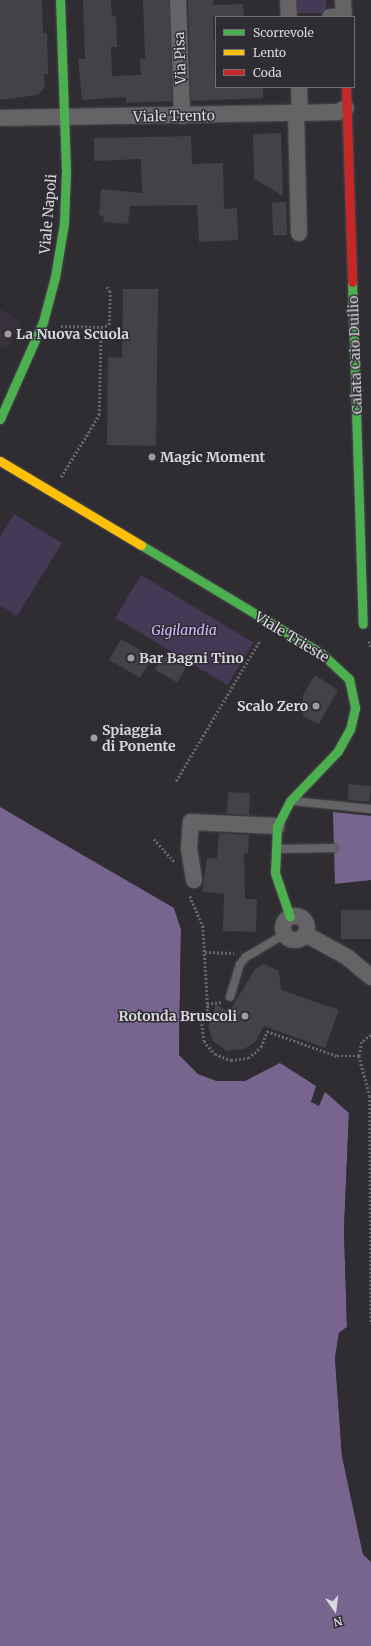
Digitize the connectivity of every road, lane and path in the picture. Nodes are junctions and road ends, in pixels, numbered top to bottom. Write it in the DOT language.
graph roads {
  1 [pos="60,0"];
  2 [pos="178,0"];
  3 [pos="288,0"];
  4 [pos="343,0"];
  5 [pos="289,16"];
  6 [pos="344,16"];
  7 [pos="299,88"];
  8 [pos="346,88"];
  9 [pos="346,108"];
  10 [pos="298,113"];
  11 [pos="182,116"];
  12 [pos="0,118"];
  13 [pos="65,119"];
  14 [pos="300,233"];
  15 [pos="106,286"];
  16 [pos="43,322"];
  17 [pos="101,327"];
  18 [pos="0,419"];
  19 [pos="0,461"];
  20 [pos="59,481"];
  21 [pos="363,624"];
  22 [pos="260,640"];
  23 [pos="176,781"];
  24 [pos="290,801"];
  25 [pos="371,809"];
  26 [pos="277,826"];
  27 [pos="334,848"];
  28 [pos="274,849"];
  29 [pos="194,880"];
  30 [pos="290,917"];
  31 [pos="285,934"];
  32 [pos="305,934"];
  33 [pos="205,952"];
  34 [pos="246,957"];
  35 [pos="371,977"];
  36 [pos="230,997"];
  37 [pos="371,1035"];
  38 [pos="371,1324"];
  1 -- 13 [label="street, Viale Napoli"];
  2 -- 11 [label="street, Via Pisa"];
  3 -- 5 [label="street"];
  4 -- 6 [label="street"];
  7 -- 10 [label="street"];
  8 -- 9 [label="street, Calata Caio Duilio"];
  9 -- 10 [label="street, Viale Trento"];
  9 -- 21 [label="street, Calata Caio Duilio"];
  10 -- 11 [label="street, Viale Trento"];
  10 -- 14 [label="street"];
  11 -- 13 [label="street, Viale Trento"];
  12 -- 13 [label="street, Viale Trento"];
  13 -- 16 [label="street, Viale Napoli"];
  15 -- 17 [label="path"];
  16 -- 17 [label="path"];
  16 -- 18 [label="street, Viale Napoli"];
  17 -- 20 [label="path"];
  19 -- 24 [label="street, Viale Trieste"];
  22 -- 23 [label="path"];
  24 -- 25 [label="lane"];
  24 -- 26 [label="street, Viale Trieste"];
  26 -- 28 [label="street, Viale Trieste"];
  26 -- 29 [label="street"];
  27 -- 28 [label="lane"];
  28 -- 30 [label="street, Viale Trieste"];
  30 -- 31 [label="street"];
  30 -- 32 [label="street"];
  31 -- 32 [label="street"];
  31 -- 34 [label="lane"];
  32 -- 35 [label="street"];
  33 -- 34 [label="path"];
  34 -- 36 [label="lane"];
  37 -- 38 [label="path"];
}
